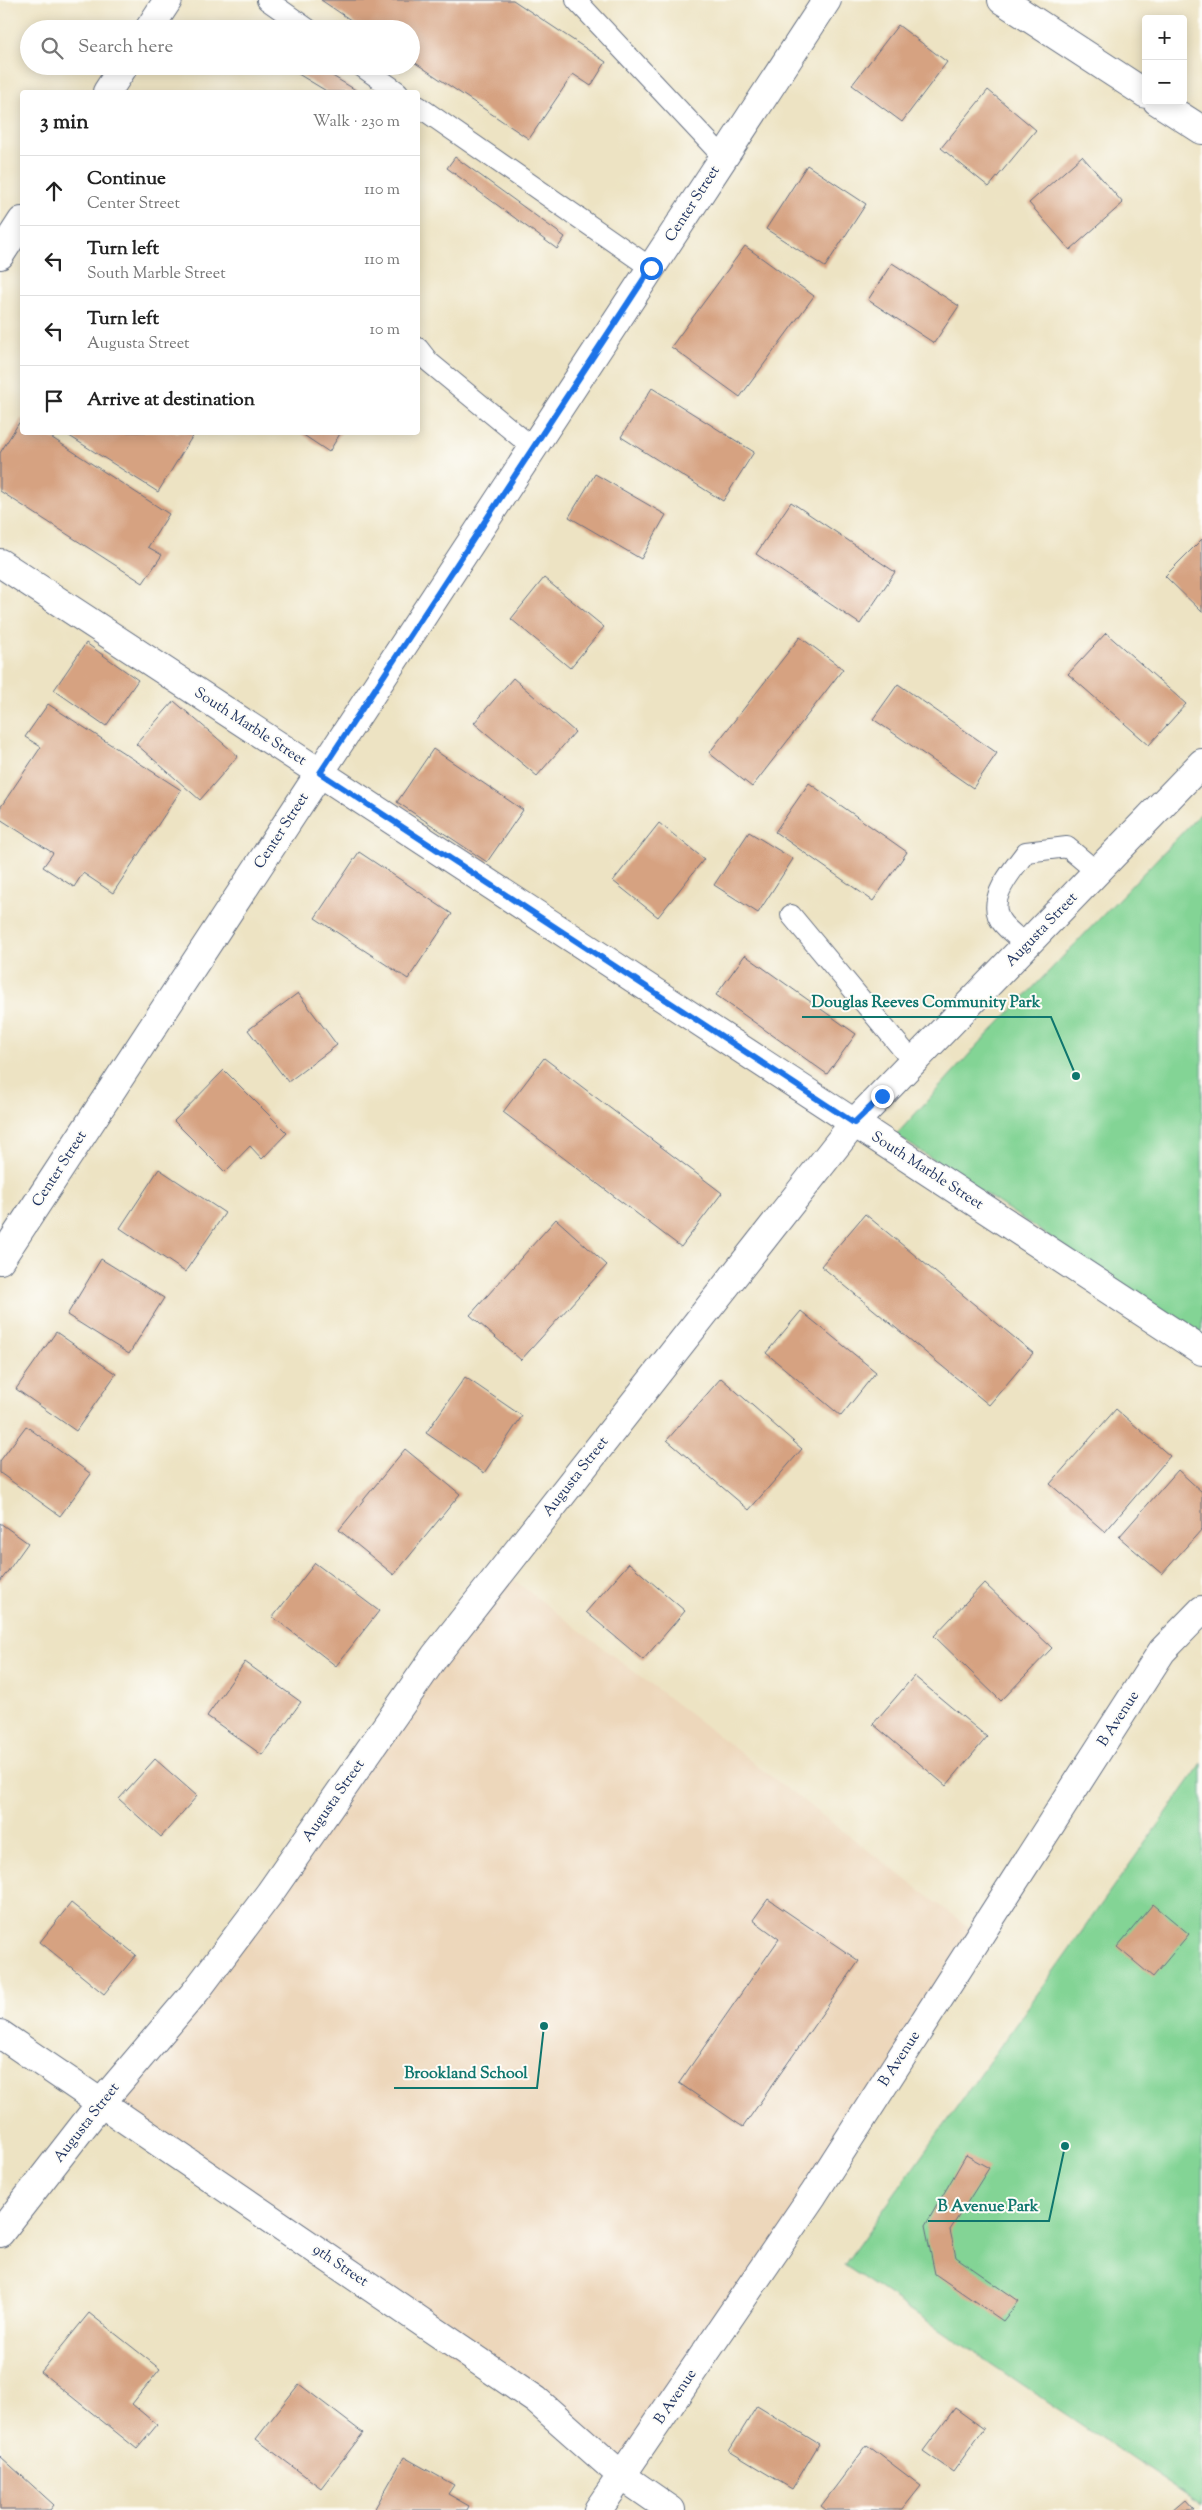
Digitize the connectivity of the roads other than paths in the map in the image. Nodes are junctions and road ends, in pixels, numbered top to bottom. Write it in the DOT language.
graph roads {
  1 [pos="168,0"];
  2 [pos="267,0"];
  3 [pos="576,0"];
  4 [pos="827,0"];
  5 [pos="1002,0"];
  6 [pos="155,20"];
  7 [pos="295,20"];
  8 [pos="118,75"];
  9 [pos="374,75"];
  10 [pos="108,90"];
  11 [pos="395,90"];
  12 [pos="1142,91"];
  13 [pos="1163,105"];
  14 [pos="420,107"];
  15 [pos="1202,130"];
  16 [pos="724,158"];
  17 [pos="20,224"];
  18 [pos="0,255"];
  19 [pos="651,268"];
  20 [pos="420,350"];
  21 [pos="532,448"];
  22 [pos="0,563"];
  23 [pos="1202,763"];
  24 [pos="320,773"];
  25 [pos="1097,872"];
  26 [pos="791,915"];
  27 [pos="1027,946"];
  28 [pos="914,1063"];
  29 [pos="854,1123"];
  30 [pos="0,1260"];
  31 [pos="1202,1351"];
  32 [pos="1202,1610"];
  33 [pos="0,2034"];
  34 [pos="101,2103"];
  35 [pos="0,2233"];
  36 [pos="622,2476"];
  37 [pos="598,2510"];
  38 [pos="671,2510"];
  1 -- 6 [label="street"];
  2 -- 7 [label="lane"];
  3 -- 16 [label="lane"];
  4 -- 16 [label="street, Center Street"];
  5 -- 12 [label="street"];
  8 -- 10 [label="street"];
  9 -- 11 [label="lane"];
  13 -- 15 [label="street"];
  14 -- 19 [label="lane"];
  16 -- 19 [label="street, Center Street"];
  17 -- 18 [label="street"];
  19 -- 21 [label="street, Center Street"];
  20 -- 21 [label="lane"];
  21 -- 24 [label="street, Center Street"];
  22 -- 24 [label="street, South Marble Street"];
  23 -- 25 [label="street, Augusta Street"];
  24 -- 29 [label="street, South Marble Street"];
  24 -- 30 [label="street, Center Street"];
  25 -- 27 [label="street, Augusta Street"];
  25 -- 27 [label="lane"];
  26 -- 28 [label="lane"];
  27 -- 28 [label="street, Augusta Street"];
  28 -- 29 [label="street, Augusta Street"];
  29 -- 31 [label="street, South Marble Street"];
  29 -- 34 [label="street, Augusta Street"];
  32 -- 36 [label="street, B Avenue"];
  33 -- 34 [label="street, 9th Street"];
  34 -- 35 [label="street, Augusta Street"];
  34 -- 36 [label="street, 9th Street"];
  36 -- 37 [label="street, B Avenue"];
  36 -- 38 [label="street, 9th Street"];
}
